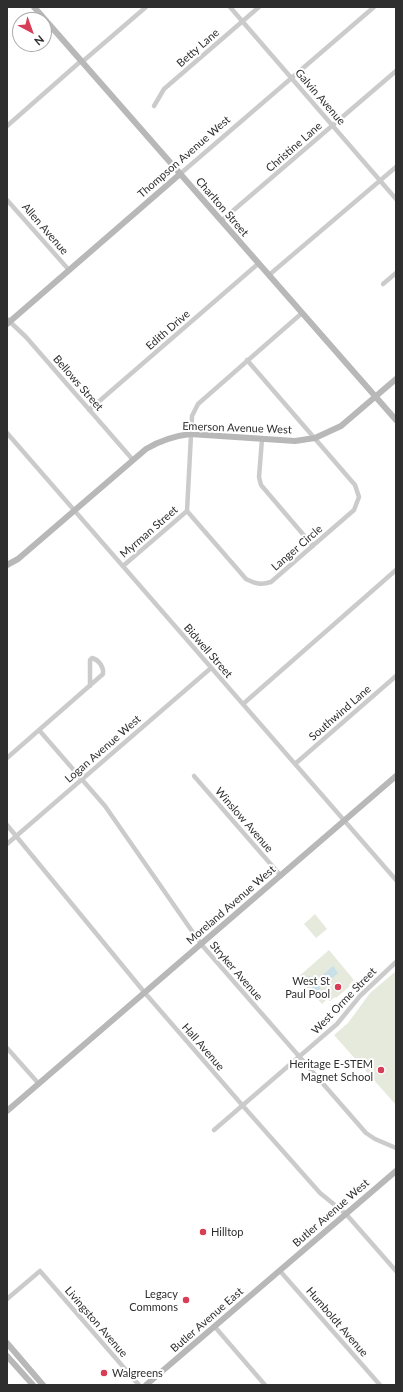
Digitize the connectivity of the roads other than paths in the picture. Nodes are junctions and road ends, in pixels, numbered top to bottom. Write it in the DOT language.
graph roads {
  1 [pos="34,7"];
  2 [pos="146,7"];
  3 [pos="230,7"];
  4 [pos="259,7"];
  5 [pos="374,7"];
  6 [pos="242,21"];
  7 [pos="82,62"];
  8 [pos="396,71"];
  9 [pos="291,78"];
  10 [pos="154,106"];
  11 [pos="332,125"];
  12 [pos="7,126"];
  13 [pos="396,167"];
  14 [pos="180,174"];
  15 [pos="380,180"];
  16 [pos="396,199"];
  17 [pos="7,200"];
  18 [pos="221,221"];
  19 [pos="259,263"];
  20 [pos="69,270"];
  21 [pos="396,273"];
  22 [pos="269,275"];
  23 [pos="383,284"];
  24 [pos="302,313"];
  25 [pos="8,322"];
  26 [pos="247,360"];
  27 [pos="396,379"];
  28 [pos="376,396"];
  29 [pos="89,410"];
  30 [pos="396,420"];
  31 [pos="7,433"];
  32 [pos="190,434"];
  33 [pos="315,438"];
  34 [pos="262,439"];
  35 [pos="133,460"];
  36 [pos="75,511"];
  37 [pos="188,511"];
  38 [pos="313,546"];
  39 [pos="7,565"];
  40 [pos="123,566"];
  41 [pos="396,570"];
  42 [pos="212,668"];
  43 [pos="396,676"];
  44 [pos="90,686"];
  45 [pos="243,704"];
  46 [pos="39,730"];
  47 [pos="7,758"];
  48 [pos="295,764"];
  49 [pos="194,776"];
  50 [pos="396,776"];
  51 [pos="82,779"];
  52 [pos="344,820"];
  53 [pos="7,825"];
  54 [pos="16,836"];
  55 [pos="7,844"];
  56 [pos="281,876"];
  57 [pos="396,880"];
  58 [pos="201,944"];
  59 [pos="396,962"];
  60 [pos="144,993"];
  61 [pos="7,1048"];
  62 [pos="299,1057"];
  63 [pos="39,1084"];
  64 [pos="243,1106"];
  65 [pos="7,1111"];
  66 [pos="214,1130"];
  67 [pos="396,1148"];
  68 [pos="396,1171"];
  69 [pos="346,1214"];
  70 [pos="280,1271"];
  71 [pos="396,1271"];
  72 [pos="7,1299"];
  73 [pos="215,1327"];
  74 [pos="7,1343"];
  75 [pos="7,1356"];
  76 [pos="149,1384"];
  77 [pos="33,1385"];
  78 [pos="43,1385"];
  79 [pos="139,1385"];
  80 [pos="265,1385"];
  81 [pos="380,1385"];
  1 -- 7 [label="street, Charlton Street"];
  2 -- 7 [label="street"];
  3 -- 6 [label="street, Galvin Avenue"];
  4 -- 6 [label="street, Betty Lane"];
  5 -- 9 [label="street, Thompson Avenue West"];
  6 -- 9 [label="street, Galvin Avenue"];
  6 -- 10 [label="street, Betty Lane"];
  7 -- 12 [label="street"];
  7 -- 14 [label="street, Charlton Street"];
  8 -- 11 [label="street, Christine Lane"];
  9 -- 11 [label="street, Galvin Avenue"];
  9 -- 14 [label="street, Thompson Avenue West"];
  11 -- 15 [label="street, Galvin Avenue"];
  11 -- 18 [label="street, Christine Lane"];
  13 -- 15 [label="street"];
  14 -- 18 [label="street, Charlton Street"];
  14 -- 20 [label="street, Thompson Avenue West"];
  15 -- 16 [label="street, Galvin Avenue"];
  15 -- 22 [label="street"];
  17 -- 20 [label="street, Allen Avenue"];
  18 -- 19 [label="street, Charlton Street"];
  19 -- 22 [label="street, Charlton Street"];
  19 -- 29 [label="street, Edith Drive"];
  20 -- 25 [label="street, Thompson Avenue West"];
  21 -- 23 [label="street"];
  22 -- 24 [label="street, Charlton Street"];
  24 -- 26 [label="street"];
  24 -- 28 [label="street, Charlton Street"];
  25 -- 29 [label="street, Bellows Street"];
  26 -- 32 [label="street"];
  26 -- 33 [label="street, Langer Circle"];
  27 -- 28 [label="street, Emerson Avenue West"];
  28 -- 30 [label="street, Charlton Street"];
  28 -- 33 [label="street, Emerson Avenue West"];
  29 -- 35 [label="street, Bellows Street"];
  31 -- 36 [label="street, Bidwell Street"];
  32 -- 34 [label="street, Emerson Avenue West"];
  32 -- 35 [label="street, Emerson Avenue West"];
  32 -- 37 [label="street"];
  33 -- 34 [label="street, Emerson Avenue West"];
  33 -- 38 [label="street, Langer Circle"];
  34 -- 38 [label="street"];
  35 -- 36 [label="street, Emerson Avenue West"];
  36 -- 39 [label="street, Emerson Avenue West"];
  36 -- 40 [label="street, Bidwell Street"];
  37 -- 38 [label="street, Langer Circle"];
  37 -- 40 [label="street, Myrman Street"];
  40 -- 42 [label="street, Bidwell Street"];
  41 -- 45 [label="street"];
  42 -- 45 [label="street, Bidwell Street"];
  42 -- 51 [label="street, Logan Avenue West"];
  43 -- 48 [label="street, Southwind Lane"];
  44 -- 44 [label="street"];
  44 -- 46 [label="street"];
  45 -- 48 [label="street, Bidwell Street"];
  46 -- 47 [label="street"];
  46 -- 51 [label="street, Stryker Avenue"];
  48 -- 52 [label="street, Bidwell Street"];
  49 -- 56 [label="street, Winslow Avenue"];
  50 -- 52 [label="street, Moreland Avenue West"];
  51 -- 54 [label="street, Logan Avenue West"];
  51 -- 58 [label="street, Stryker Avenue"];
  52 -- 56 [label="street, Moreland Avenue West"];
  52 -- 57 [label="street, Bidwell Street"];
  53 -- 54 [label="street, Hall Avenue"];
  54 -- 55 [label="street, Logan Avenue West"];
  54 -- 60 [label="street, Hall Avenue"];
  56 -- 58 [label="street, Moreland Avenue West"];
  58 -- 60 [label="street, Moreland Avenue West"];
  58 -- 62 [label="street, Stryker Avenue"];
  59 -- 62 [label="street, West Orme Street"];
  60 -- 63 [label="street, Moreland Avenue West"];
  60 -- 64 [label="street, Hall Avenue"];
  61 -- 63 [label="street"];
  62 -- 64 [label="street, West Orme Street"];
  62 -- 67 [label="street, Stryker Avenue"];
  63 -- 65 [label="street, Moreland Avenue West"];
  64 -- 66 [label="street, West Orme Street"];
  64 -- 69 [label="street, Hall Avenue"];
  68 -- 69 [label="street, Butler Avenue West"];
  69 -- 70 [label="street, Butler Avenue West"];
  69 -- 71 [label="street, Hall Avenue"];
  70 -- 73 [label="street, Butler Avenue East"];
  70 -- 81 [label="street, Humboldt Avenue"];
  72 -- 79 [label="street, Livingston Avenue"];
  73 -- 76 [label="street, Butler Avenue East"];
  73 -- 80 [label="street"];
  74 -- 78 [label="street"];
  75 -- 77 [label="street"];
}
